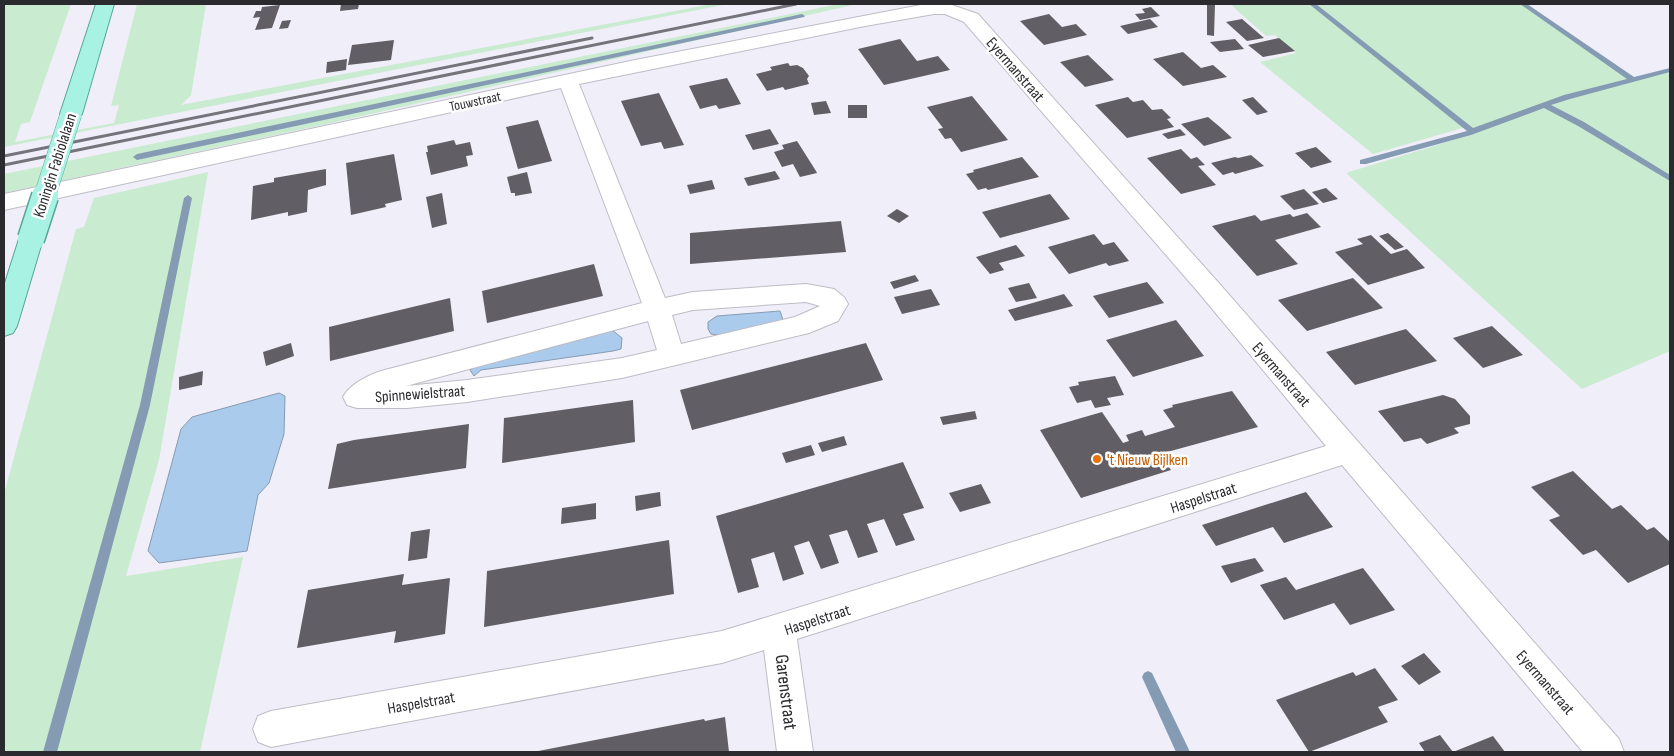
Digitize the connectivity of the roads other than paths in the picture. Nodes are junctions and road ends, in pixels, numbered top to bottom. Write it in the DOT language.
graph roads {
  1 [pos="105,4"];
  2 [pos="948,9"];
  3 [pos="568,81"];
  4 [pos="4,202"];
  5 [pos="657,309"];
  6 [pos="4,326"];
  7 [pos="672,356"];
  8 [pos="1348,451"];
  9 [pos="779,631"];
  10 [pos="271,728"];
  11 [pos="795,752"];
  12 [pos="1606,752"];
  1 -- 6 [label="main road, Koningin Fabiolalaan, bridge"];
  2 -- 3 [label="street, Touwstraat"];
  2 -- 8 [label="street, Eyermanstraat"];
  3 -- 4 [label="street, Touwstraat"];
  3 -- 5 [label="street"];
  5 -- 7 [label="street"];
  5 -- 7 [label="street, Spinnewielstraat"];
  5 -- 7 [label="street, Spinnewielstraat"];
  8 -- 9 [label="street, Haspelstraat"];
  8 -- 12 [label="street, Eyermanstraat"];
  9 -- 10 [label="street, Haspelstraat"];
  9 -- 11 [label="street, Garenstraat"];
}
